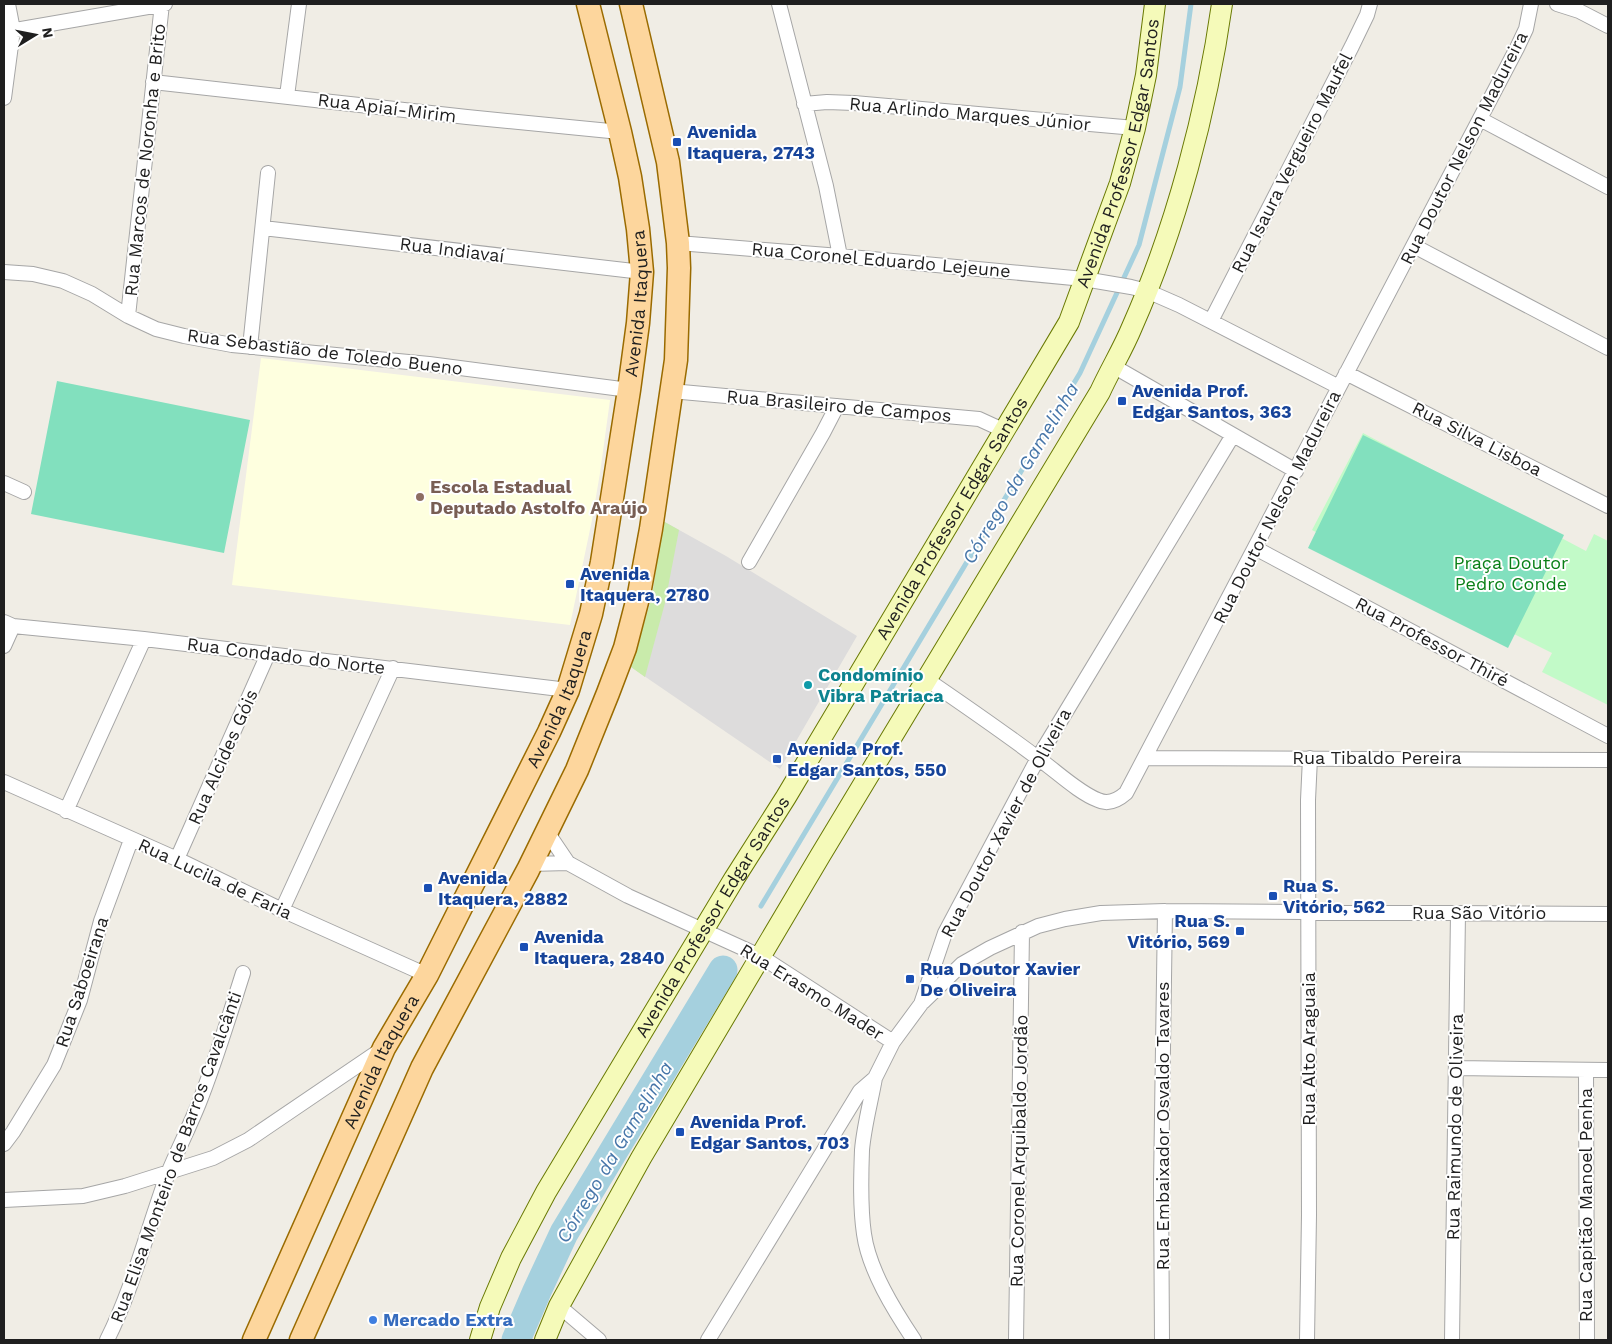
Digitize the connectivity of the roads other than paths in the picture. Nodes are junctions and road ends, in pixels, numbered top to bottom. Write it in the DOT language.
graph roads {
  1 [pos="8,4"];
  2 [pos="163,4"];
  3 [pos="299,4"];
  4 [pos="588,4"];
  5 [pos="632,4"];
  6 [pos="779,4"];
  7 [pos="1155,4"];
  8 [pos="1222,4"];
  9 [pos="1370,4"];
  10 [pos="1531,4"];
  11 [pos="1557,4"];
  12 [pos="1608,26"];
  13 [pos="8,31"];
  14 [pos="153,82"];
  15 [pos="287,96"];
  16 [pos="4,98"];
  17 [pos="804,104"];
  18 [pos="1480,120"];
  19 [pos="1135,128"];
  20 [pos="620,132"];
  21 [pos="268,173"];
  22 [pos="1608,187"];
  23 [pos="263,228"];
  24 [pos="678,242"];
  25 [pos="1414,246"];
  26 [pos="840,256"];
  27 [pos="4,272"];
  28 [pos="642,272"];
  29 [pos="1091,280"];
  30 [pos="1139,289"];
  31 [pos="128,316"];
  32 [pos="1211,321"];
  33 [pos="250,347"];
  34 [pos="1608,348"];
  35 [pos="1113,366"];
  36 [pos="1346,374"];
  37 [pos="1339,387"];
  38 [pos="629,390"];
  39 [pos="672,391"];
  40 [pos="837,406"];
  41 [pos="1003,430"];
  42 [pos="1233,434"];
  43 [pos="1296,470"];
  44 [pos="4,483"];
  45 [pos="24,492"];
  46 [pos="1608,506"];
  47 [pos="1256,548"];
  48 [pos="749,562"];
  49 [pos="8,624"];
  50 [pos="144,640"];
  51 [pos="4,646"];
  52 [pos="268,654"];
  53 [pos="393,668"];
  54 [pos="926,679"];
  55 [pos="568,690"];
  56 [pos="1608,736"];
  57 [pos="1038,758"];
  58 [pos="1146,758"];
  59 [pos="1310,758"];
  60 [pos="1608,760"];
  61 [pos="4,782"];
  62 [pos="66,811"];
  63 [pos="547,832"];
  64 [pos="131,840"];
  65 [pos="177,859"];
  66 [pos="530,864"];
  67 [pos="568,864"];
  68 [pos="282,910"];
  69 [pos="1165,911"];
  70 [pos="1309,912"];
  71 [pos="1458,913"];
  72 [pos="1608,914"];
  73 [pos="704,930"];
  74 [pos="1022,932"];
  75 [pos="760,956"];
  76 [pos="243,973"];
  77 [pos="427,975"];
  78 [pos="921,1004"];
  79 [pos="893,1042"];
  80 [pos="384,1048"];
  81 [pos="1456,1068"];
  82 [pos="1586,1070"];
  83 [pos="1608,1070"];
  84 [pos="875,1078"];
  85 [pos="4,1144"];
  86 [pos="169,1172"];
  87 [pos="4,1200"];
  88 [pos="559,1306"];
  89 [pos="107,1340"];
  90 [pos="254,1340"];
  91 [pos="301,1340"];
  92 [pos="480,1340"];
  93 [pos="545,1340"];
  94 [pos="599,1340"];
  95 [pos="708,1340"];
  96 [pos="914,1340"];
  97 [pos="1016,1340"];
  98 [pos="1162,1340"];
  99 [pos="1307,1340"];
  100 [pos="1452,1340"];
  101 [pos="1586,1340"];
  1 -- 13 [label="street"];
  2 -- 13 [label="street"];
  2 -- 14 [label="street, Rua Marcos de Noronha e Brito"];
  3 -- 15 [label="street"];
  4 -- 20 [label="main road, Avenida Itaquera"];
  5 -- 24 [label="main road"];
  6 -- 17 [label="street"];
  7 -- 19 [label="main road, Avenida Professor Edgar Santos"];
  8 -- 30 [label="main road"];
  9 -- 32 [label="street, Rua Isaura Vergueiro Maufel"];
  10 -- 18 [label="street, Rua Doutor Nelson Madureira"];
  11 -- 12 [label="street"];
  13 -- 16 [label="street"];
  14 -- 15 [label="street, Rua Apiaí-Mirim"];
  14 -- 31 [label="street, Rua Marcos de Noronha e Brito"];
  15 -- 20 [label="street, Rua Apiaí-Mirim"];
  17 -- 19 [label="street, Rua Arlindo Marques Júnior"];
  17 -- 26 [label="street"];
  18 -- 22 [label="street"];
  18 -- 25 [label="street, Rua Doutor Nelson Madureira"];
  19 -- 29 [label="main road, Avenida Professor Edgar Santos"];
  20 -- 28 [label="main road, Avenida Itaquera"];
  21 -- 23 [label="street"];
  23 -- 28 [label="street, Rua Indiavaí"];
  23 -- 33 [label="street"];
  24 -- 26 [label="street, Rua Coronel Eduardo Lejeune"];
  24 -- 39 [label="main road"];
  25 -- 34 [label="street"];
  25 -- 36 [label="street, Rua Doutor Nelson Madureira"];
  26 -- 29 [label="street, Rua Coronel Eduardo Lejeune"];
  27 -- 31 [label="street, Rua Sebastião de Toledo Bueno"];
  28 -- 38 [label="main road, Avenida Itaquera"];
  29 -- 30 [label="street, Rua Coronel Eduardo Lejeune"];
  29 -- 41 [label="main road, Avenida Professor Edgar Santos"];
  30 -- 32 [label="street, Rua Coronel Eduardo Lejeune"];
  30 -- 35 [label="main road"];
  31 -- 33 [label="street, Rua Sebastião de Toledo Bueno"];
  32 -- 37 [label="street, Rua Coronel Eduardo Lejeune"];
  33 -- 38 [label="street, Rua Sebastião de Toledo Bueno"];
  35 -- 42 [label="street"];
  35 -- 54 [label="main road"];
  36 -- 37 [label="street, Rua Doutor Nelson Madureira"];
  36 -- 46 [label="street, Rua Silva Lisboa"];
  37 -- 43 [label="street, Rua Doutor Nelson Madureira"];
  38 -- 55 [label="main road, Avenida Itaquera"];
  39 -- 40 [label="street, Rua Brasileiro de Campos"];
  39 -- 63 [label="main road"];
  40 -- 41 [label="street, Rua Brasileiro de Campos"];
  40 -- 48 [label="street"];
  41 -- 73 [label="main road, Avenida Professor Edgar Santos"];
  42 -- 43 [label="street"];
  42 -- 57 [label="street, Rua Doutor Xavier de Oliveira"];
  43 -- 47 [label="street, Rua Doutor Nelson Madureira"];
  44 -- 45 [label="street"];
  47 -- 56 [label="street, Rua Professor Thiré"];
  47 -- 58 [label="street, Rua Doutor Nelson Madureira"];
  49 -- 50 [label="street, Rua Condado do Norte"];
  49 -- 51 [label="street"];
  50 -- 52 [label="street, Rua Condado do Norte"];
  50 -- 62 [label="street"];
  52 -- 53 [label="street, Rua Condado do Norte"];
  52 -- 65 [label="street, Rua Alcides Góis"];
  53 -- 55 [label="street, Rua Condado do Norte"];
  53 -- 68 [label="street"];
  54 -- 57 [label="street, Rua Doutor Nelson Madureira"];
  54 -- 75 [label="main road"];
  55 -- 77 [label="main road, Avenida Itaquera"];
  57 -- 58 [label="street, Rua Doutor Nelson Madureira"];
  57 -- 78 [label="street, Rua Doutor Xavier de Oliveira"];
  58 -- 59 [label="street, Rua Tibaldo Pereira"];
  59 -- 60 [label="street, Rua Tibaldo Pereira"];
  59 -- 70 [label="street, Rua Alto Araguaia"];
  61 -- 62 [label="street, Rua Lucila de Faria"];
  62 -- 64 [label="street, Rua Lucila de Faria"];
  63 -- 66 [label="main road"];
  63 -- 67 [label="street"];
  64 -- 65 [label="street, Rua Lucila de Faria"];
  64 -- 85 [label="street, Rua Saboeirana"];
  65 -- 68 [label="street, Rua Lucila de Faria"];
  66 -- 67 [label="street"];
  66 -- 91 [label="main road"];
  67 -- 73 [label="street, Rua Erasmo Mader"];
  68 -- 77 [label="street, Rua Lucila de Faria"];
  69 -- 70 [label="street, Rua São Vitório"];
  69 -- 74 [label="street, Rua São Vitório"];
  69 -- 98 [label="street, Rua Embaixador Osvaldo Tavares"];
  70 -- 71 [label="street, Rua São Vitório"];
  70 -- 99 [label="street, Rua Alto Araguaia"];
  71 -- 72 [label="street, Rua São Vitório"];
  71 -- 81 [label="street, Rua Raimundo de Oliveira"];
  73 -- 75 [label="street, Rua Erasmo Mader"];
  73 -- 92 [label="main road, Avenida Professor Edgar Santos"];
  74 -- 78 [label="street, Rua São Vitório"];
  74 -- 97 [label="street, Rua Coronel Arquibaldo Jordão"];
  75 -- 79 [label="street, Rua Erasmo Mader"];
  75 -- 88 [label="main road"];
  76 -- 86 [label="street, Rua Elisa Monteiro de Barros Cavalcânti"];
  77 -- 80 [label="main road, Avenida Itaquera"];
  78 -- 79 [label="street, Rua Doutor Xavier de Oliveira"];
  79 -- 84 [label="street, Rua Doutor Xavier de Oliveira"];
  80 -- 86 [label="street"];
  80 -- 90 [label="main road, Avenida Itaquera"];
  81 -- 82 [label="street"];
  81 -- 100 [label="street, Rua Raimundo de Oliveira"];
  82 -- 83 [label="street"];
  82 -- 101 [label="street, Rua Capitão Manoel Penha"];
  84 -- 95 [label="street, Rua Doutor Xavier de Oliveira"];
  84 -- 96 [label="street"];
  86 -- 87 [label="street"];
  86 -- 89 [label="street, Rua Elisa Monteiro de Barros Cavalcânti"];
  88 -- 93 [label="main road"];
  88 -- 94 [label="street"];
}
